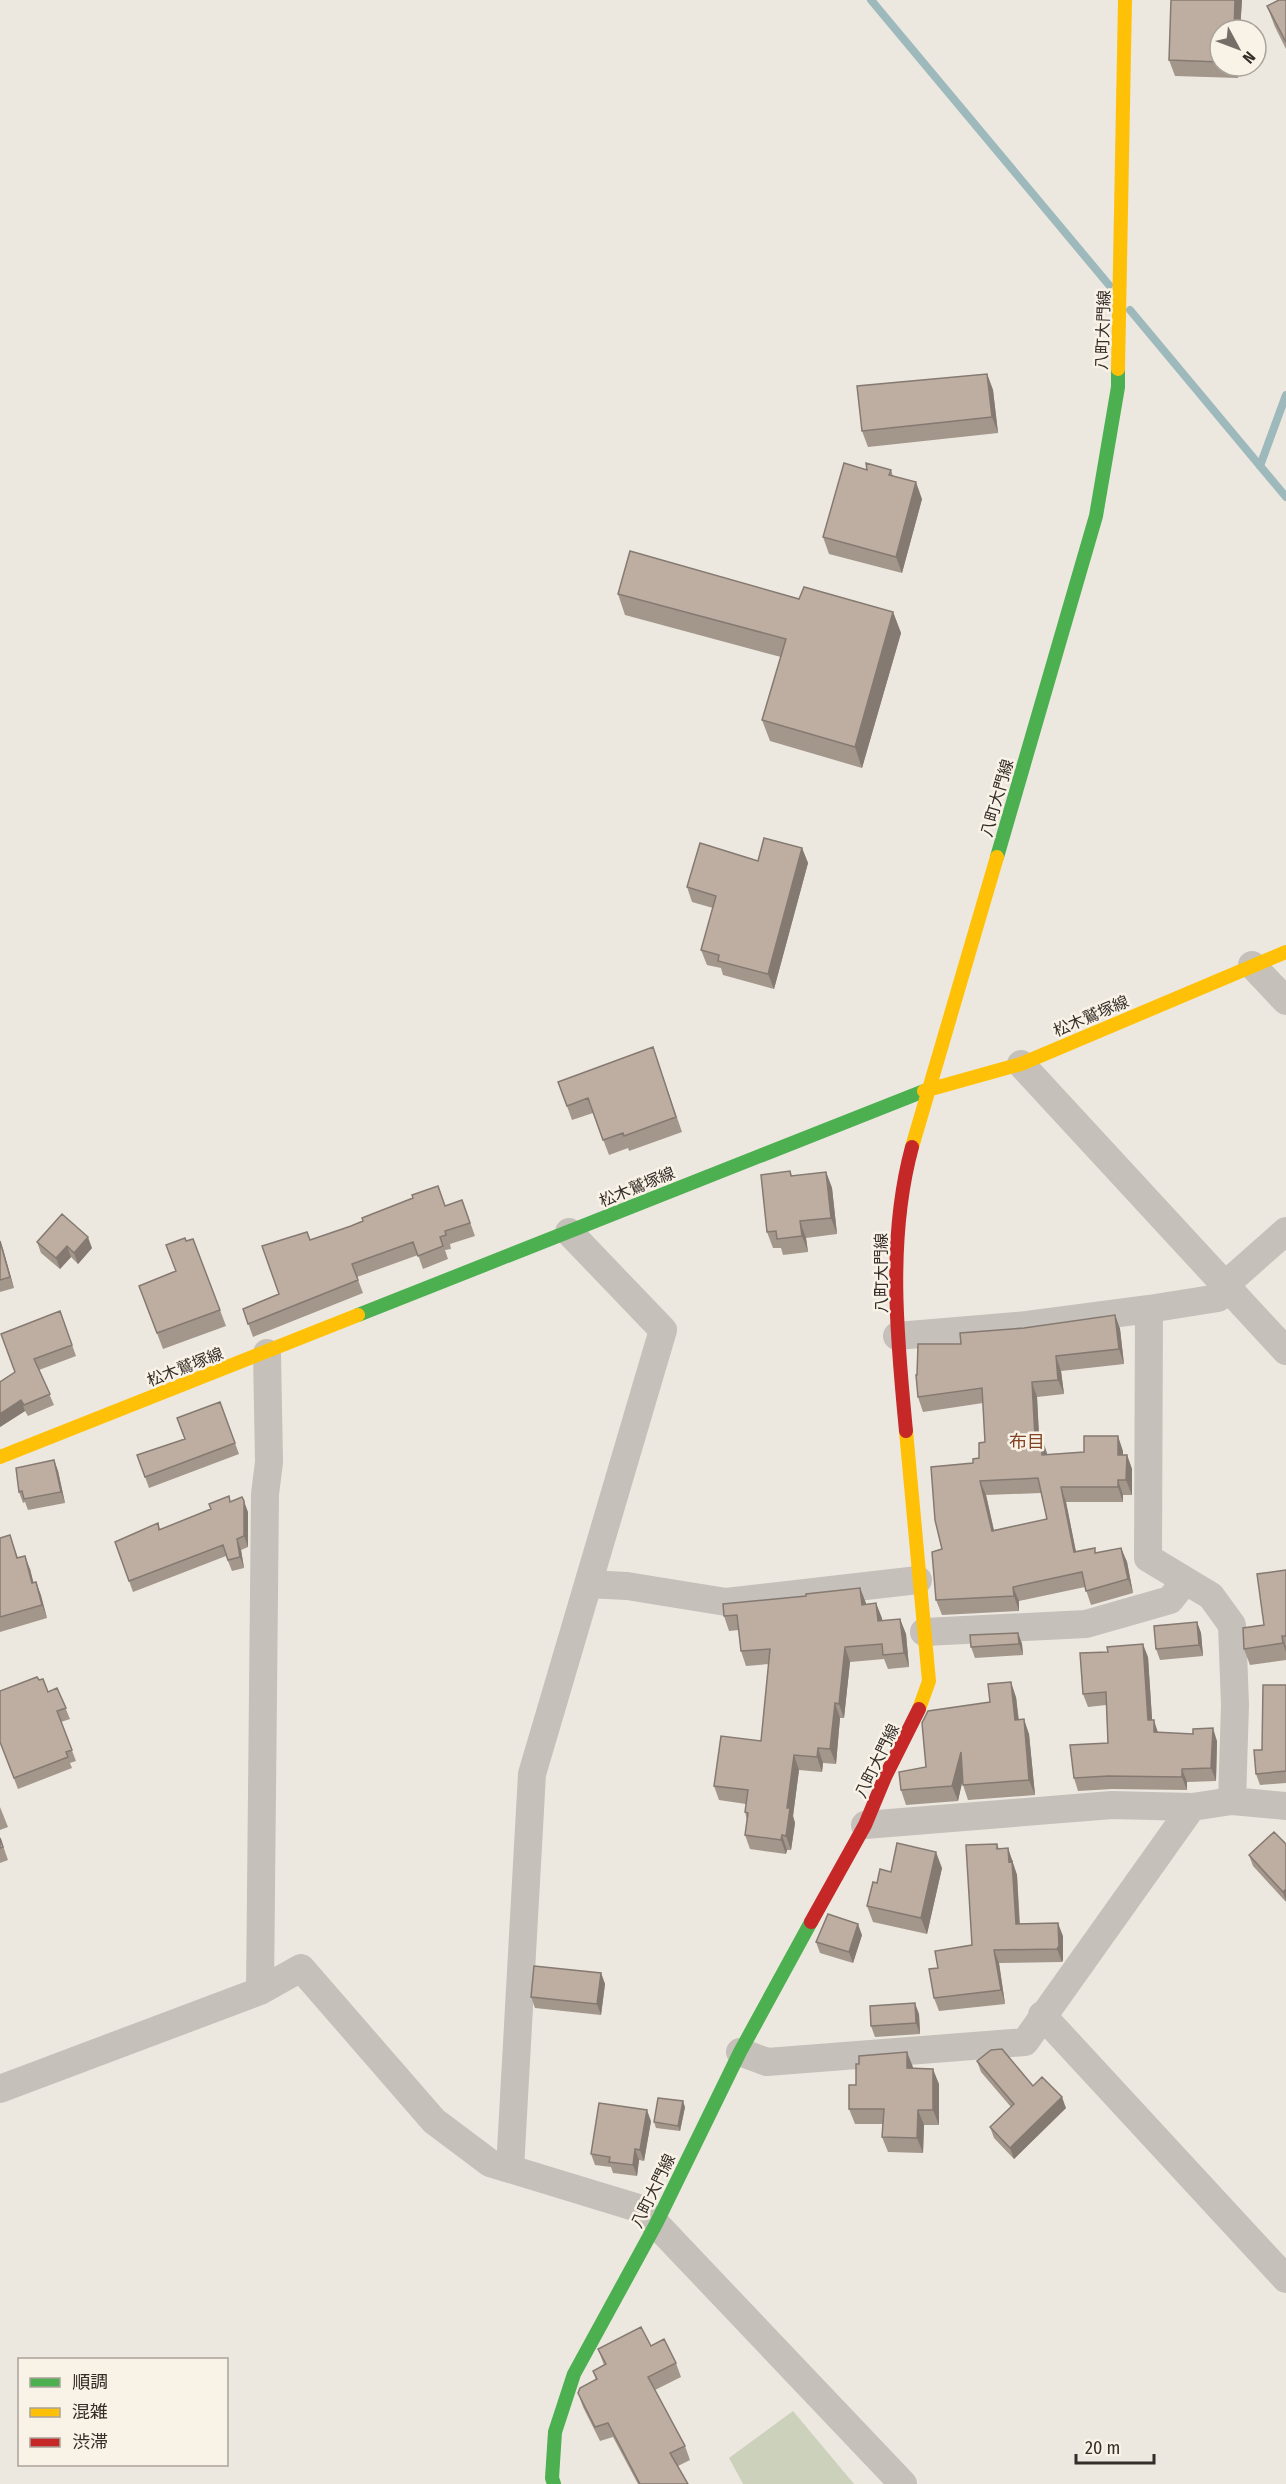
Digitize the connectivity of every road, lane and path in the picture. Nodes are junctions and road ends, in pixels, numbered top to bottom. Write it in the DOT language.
graph roads {
  1 [pos="1125,0"];
  2 [pos="1286,952"];
  3 [pos="1252,965"];
  4 [pos="1286,1001"];
  5 [pos="1021,1064"];
  6 [pos="931,1088"];
  7 [pos="1286,1231"];
  8 [pos="569,1232"];
  9 [pos="1227,1287"];
  10 [pos="1149,1309"];
  11 [pos="897,1336"];
  12 [pos="1286,1351"];
  13 [pos="267,1353"];
  14 [pos="0,1457"];
  15 [pos="918,1580"];
  16 [pos="1185,1581"];
  17 [pos="588,1584"];
  18 [pos="924,1632"];
  19 [pos="1232,1801"];
  20 [pos="1192,1807"];
  21 [pos="1283,1810"];
  22 [pos="865,1825"];
  23 [pos="260,1991"];
  24 [pos="1042,2015"];
  25 [pos="740,2052"];
  26 [pos="0,2089"];
  27 [pos="510,2169"];
  28 [pos="656,2224"];
  29 [pos="1286,2280"];
  30 [pos="554,2484"];
  31 [pos="903,2484"];
  1 -- 6 [label="main road, 八町大門線"];
  2 -- 3 [label="main road, 松木鷲塚線"];
  3 -- 4 [label="street"];
  3 -- 5 [label="main road, 松木鷲塚線"];
  5 -- 6 [label="main road, 松木鷲塚線"];
  5 -- 9 [label="street"];
  6 -- 8 [label="main road, 松木鷲塚線"];
  6 -- 11 [label="main road, 八町大門線"];
  7 -- 9 [label="street"];
  8 -- 13 [label="main road, 松木鷲塚線"];
  8 -- 17 [label="street"];
  9 -- 10 [label="street"];
  9 -- 12 [label="street"];
  10 -- 11 [label="street"];
  10 -- 16 [label="street"];
  11 -- 15 [label="main road, 八町大門線"];
  13 -- 14 [label="main road, 松木鷲塚線"];
  13 -- 23 [label="street"];
  15 -- 17 [label="street"];
  15 -- 18 [label="main road, 八町大門線"];
  16 -- 18 [label="street"];
  16 -- 19 [label="street"];
  17 -- 27 [label="street"];
  18 -- 22 [label="main road, 八町大門線"];
  19 -- 20 [label="street"];
  19 -- 21 [label="street"];
  20 -- 22 [label="street"];
  20 -- 24 [label="street"];
  22 -- 25 [label="main road, 八町大門線"];
  23 -- 26 [label="street"];
  23 -- 27 [label="street"];
  24 -- 25 [label="street"];
  24 -- 29 [label="street"];
  25 -- 28 [label="main road, 八町大門線"];
  27 -- 28 [label="street"];
  28 -- 30 [label="main road, 八町大門線"];
  28 -- 31 [label="street"];
}
